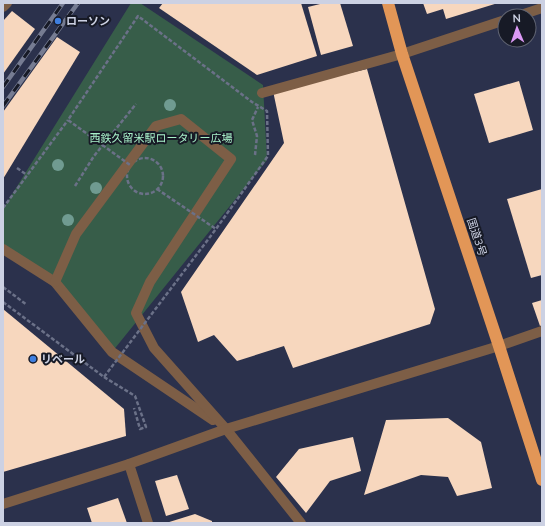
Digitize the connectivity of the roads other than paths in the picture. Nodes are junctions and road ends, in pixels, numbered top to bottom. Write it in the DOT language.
graph roads {
  1 [pos="7,3"];
  2 [pos="388,3"];
  3 [pos="3,7"];
  4 [pos="497,23"];
  5 [pos="402,54"];
  6 [pos="262,93"];
  7 [pos="3,249"];
  8 [pos="55,282"];
  9 [pos="542,332"];
  10 [pos="499,346"];
  11 [pos="226,429"];
  12 [pos="129,464"];
  13 [pos="542,480"];
  14 [pos="3,504"];
  15 [pos="148,523"];
  16 [pos="301,523"];
  1 -- 3 [label="street"];
  2 -- 5 [label="highway, 国道3号"];
  4 -- 5 [label="street"];
  5 -- 6 [label="street"];
  5 -- 10 [label="highway, 国道3号"];
  7 -- 8 [label="street"];
  8 -- 11 [label="street"];
  8 -- 11 [label="street"];
  9 -- 10 [label="street"];
  10 -- 11 [label="street"];
  10 -- 13 [label="highway, 国道3号"];
  11 -- 12 [label="street"];
  11 -- 16 [label="street"];
  12 -- 14 [label="street"];
  12 -- 15 [label="street"];
}
